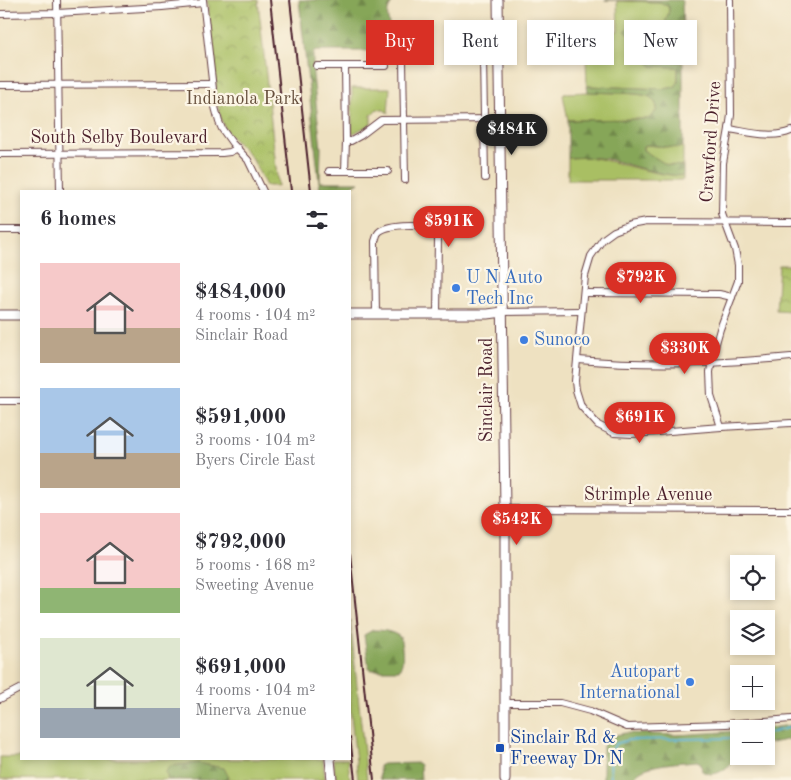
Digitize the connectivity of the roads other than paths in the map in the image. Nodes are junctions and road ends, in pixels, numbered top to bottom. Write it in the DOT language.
graph roads {
  1 [pos="57,0"];
  2 [pos="498,0"];
  3 [pos="730,0"];
  4 [pos="203,2"];
  5 [pos="57,13"];
  6 [pos="0,14"];
  7 [pos="404,65"];
  8 [pos="483,65"];
  9 [pos="317,66"];
  10 [pos="344,66"];
  11 [pos="386,66"];
  12 [pos="58,84"];
  13 [pos="212,84"];
  14 [pos="0,85"];
  15 [pos="484,119"];
  16 [pos="499,119"];
  17 [pos="404,120"];
  18 [pos="729,129"];
  19 [pos="791,131"];
  20 [pos="346,141"];
  21 [pos="238,148"];
  22 [pos="0,154"];
  23 [pos="60,154"];
  24 [pos="329,171"];
  25 [pos="345,171"];
  26 [pos="388,171"];
  27 [pos="485,178"];
  28 [pos="406,180"];
  29 [pos="60,190"];
  30 [pos="263,190"];
  31 [pos="725,222"];
  32 [pos="791,223"];
  33 [pos="0,230"];
  34 [pos="20,230"];
  35 [pos="584,293"];
  36 [pos="732,297"];
  37 [pos="581,311"];
  38 [pos="503,312"];
  39 [pos="351,314"];
  40 [pos="376,314"];
  41 [pos="437,314"];
  42 [pos="0,315"];
  43 [pos="20,315"];
  44 [pos="791,357"];
  45 [pos="578,360"];
  46 [pos="712,363"];
  47 [pos="0,401"];
  48 [pos="20,401"];
  49 [pos="791,423"];
  50 [pos="721,427"];
  51 [pos="505,510"];
  52 [pos="791,510"];
  53 [pos="20,689"];
  54 [pos="0,699"];
  55 [pos="505,703"];
  56 [pos="791,719"];
  57 [pos="330,760"];
  58 [pos="332,780"];
  59 [pos="504,780"];
  1 -- 5 [label="street"];
  2 -- 16 [label="main road, Sinclair Road"];
  3 -- 18 [label="street, Crawford Drive"];
  4 -- 5 [label="street"];
  4 -- 13 [label="street"];
  5 -- 6 [label="street"];
  5 -- 12 [label="street"];
  7 -- 17 [label="street"];
  8 -- 15 [label="street"];
  9 -- 10 [label="street"];
  10 -- 11 [label="street"];
  10 -- 20 [label="street"];
  12 -- 13 [label="street"];
  12 -- 14 [label="street"];
  12 -- 23 [label="street"];
  13 -- 21 [label="street"];
  15 -- 16 [label="street"];
  15 -- 17 [label="street"];
  15 -- 27 [label="street"];
  16 -- 38 [label="main road, Sinclair Road"];
  17 -- 20 [label="street"];
  17 -- 28 [label="street"];
  18 -- 19 [label="street"];
  18 -- 31 [label="street, Crawford Drive"];
  20 -- 25 [label="street"];
  21 -- 23 [label="street, South Selby Boulevard"];
  21 -- 30 [label="street"];
  22 -- 23 [label="street, South Selby Boulevard"];
  23 -- 29 [label="street"];
  24 -- 25 [label="street"];
  25 -- 26 [label="street"];
  31 -- 32 [label="street"];
  31 -- 35 [label="street"];
  31 -- 36 [label="street, Crawford Drive"];
  33 -- 34 [label="street"];
  35 -- 36 [label="street"];
  35 -- 37 [label="street"];
  36 -- 46 [label="street, Crawford Drive"];
  37 -- 38 [label="street"];
  37 -- 45 [label="street"];
  38 -- 41 [label="main road"];
  38 -- 51 [label="main road, Sinclair Road"];
  39 -- 40 [label="main road"];
  40 -- 41 [label="main road"];
  40 -- 41 [label="street"];
  42 -- 43 [label="main road"];
  44 -- 46 [label="street"];
  45 -- 46 [label="street"];
  45 -- 50 [label="street"];
  46 -- 50 [label="street, Crawford Drive"];
  47 -- 48 [label="street"];
  49 -- 50 [label="street"];
  51 -- 52 [label="street, Strimple Avenue"];
  51 -- 55 [label="main road, Sinclair Road"];
  53 -- 54 [label="street"];
  55 -- 56 [label="street"];
  55 -- 59 [label="main road, Sinclair Road"];
  57 -- 58 [label="main road"];
}
